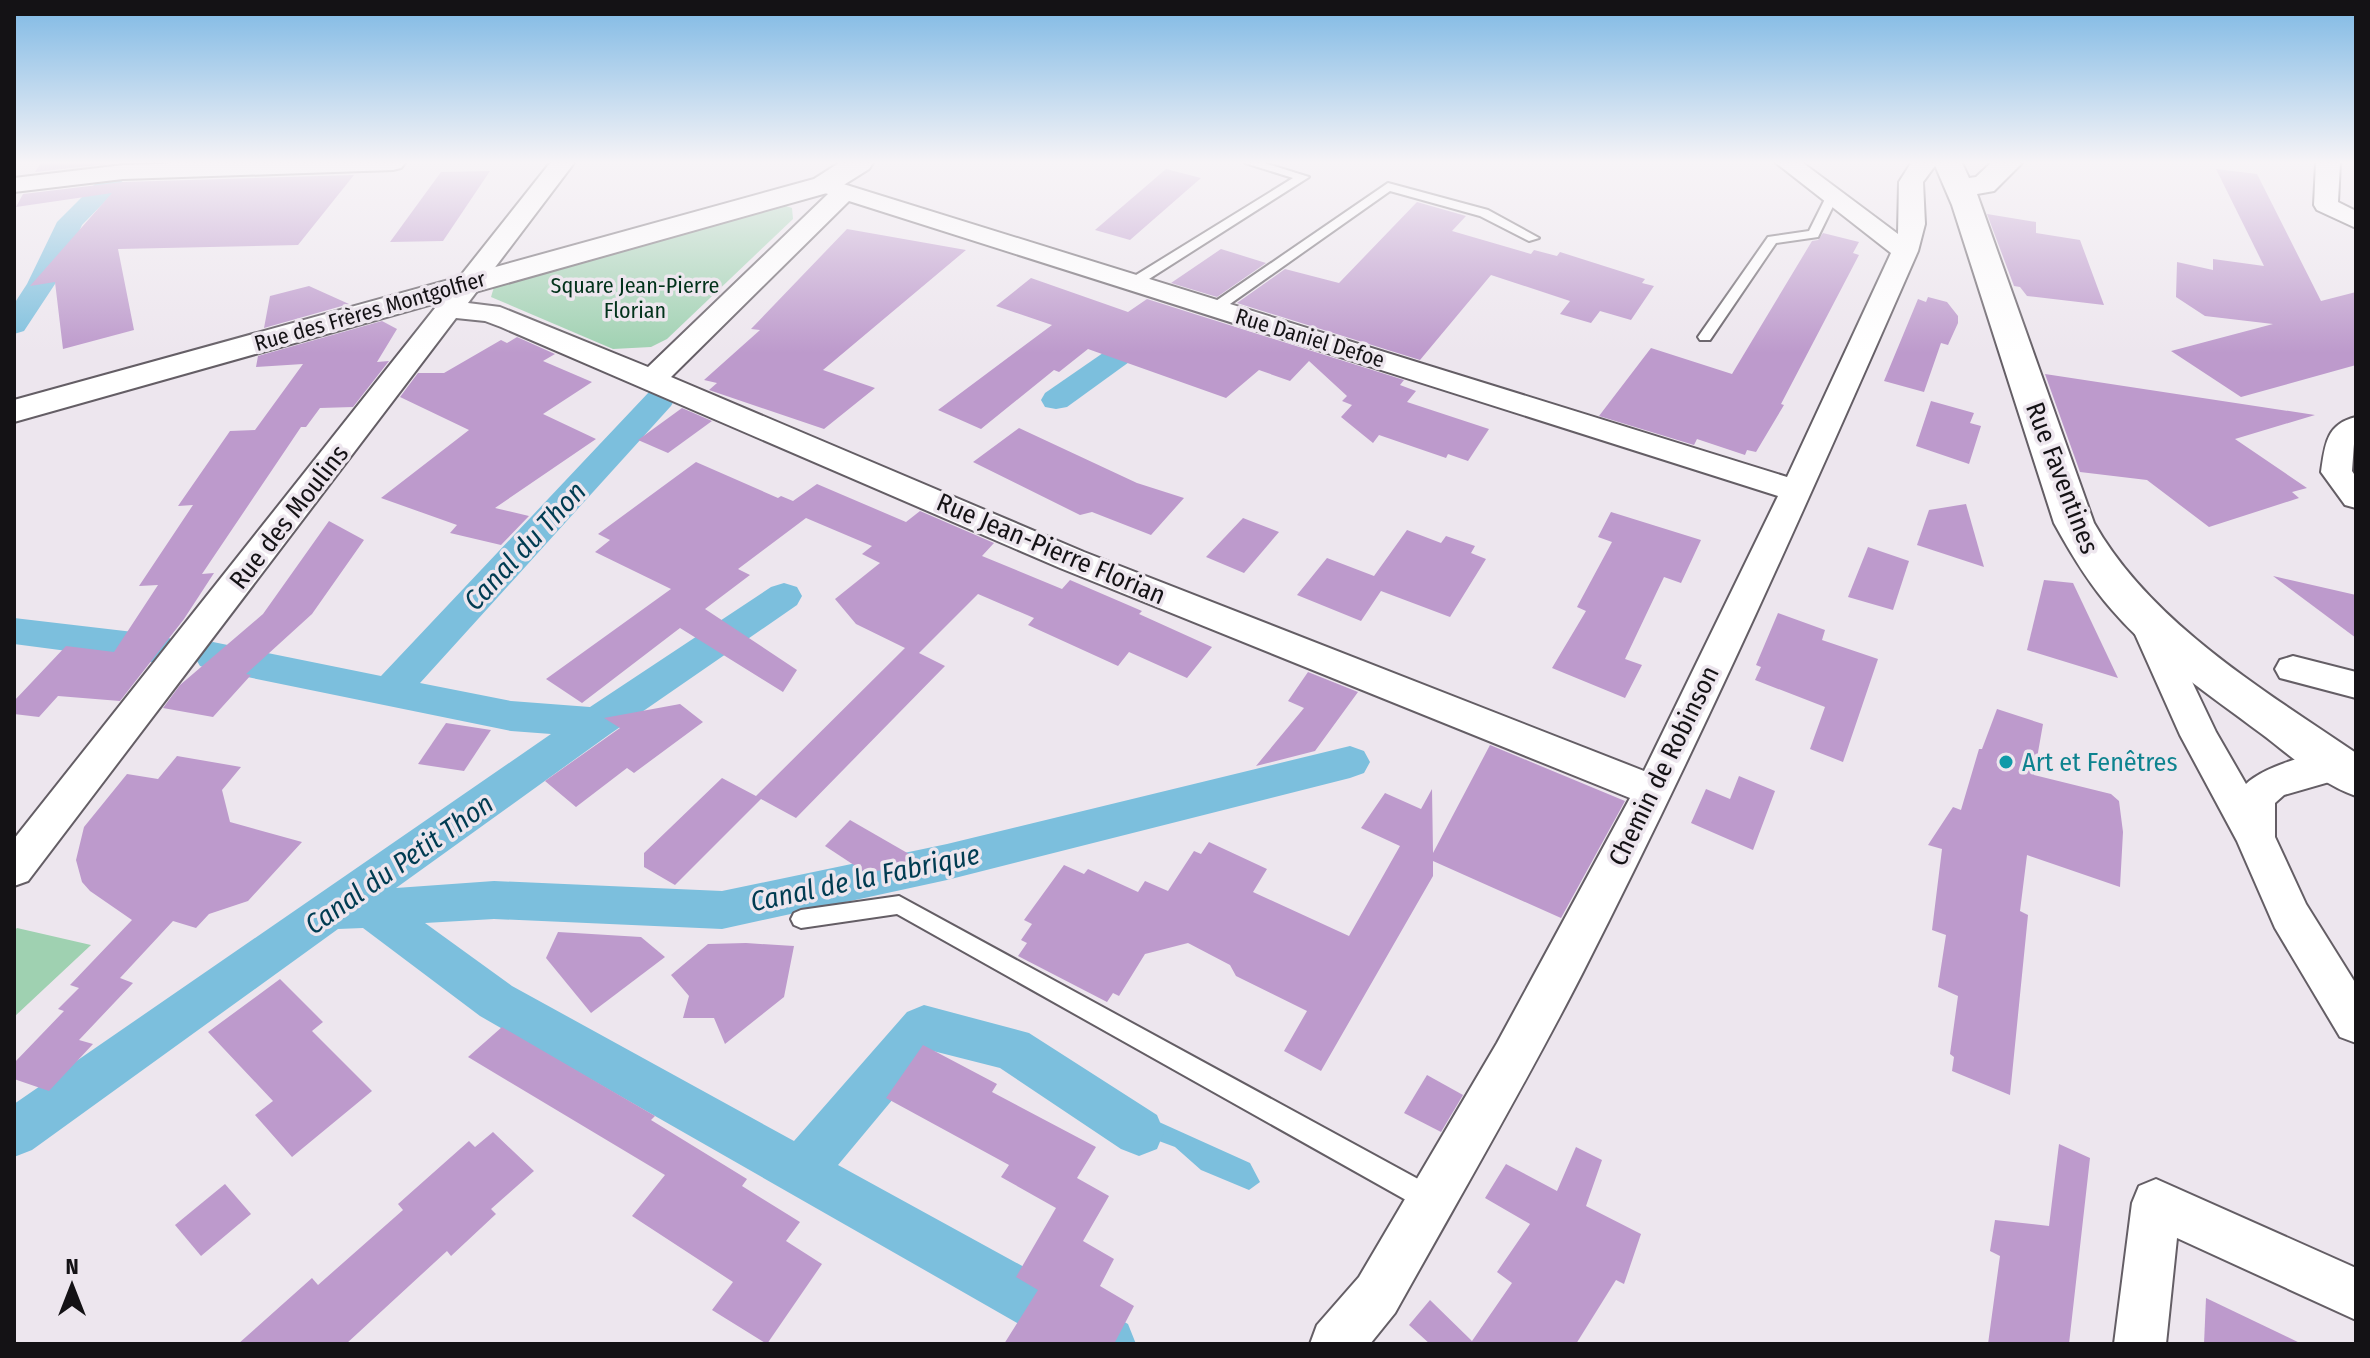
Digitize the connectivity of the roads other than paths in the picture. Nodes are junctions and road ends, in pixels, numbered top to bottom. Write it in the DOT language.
graph roads {
  1 [pos="514,226"];
  2 [pos="701,226"];
  3 [pos="797,226"];
  4 [pos="955,226"];
  5 [pos="1224,226"];
  6 [pos="1332,226"];
  7 [pos="1510,226"];
  8 [pos="1818,226"];
  9 [pos="1872,226"];
  10 [pos="1912,226"];
  11 [pos="1972,226"];
  12 [pos="1533,238"];
  13 [pos="1905,251"];
  14 [pos="1133,283"];
  15 [pos="461,296"];
  16 [pos="1215,308"];
  17 [pos="1705,337"];
  18 [pos="652,379"];
  19 [pos="14,411"];
  20 [pos="2356,426"];
  21 [pos="1797,491"];
  22 [pos="2356,498"];
  23 [pos="2147,623"];
  24 [pos="2293,669"];
  25 [pos="2356,685"];
  26 [pos="2347,771"];
  27 [pos="1653,791"];
  28 [pos="2255,837"];
  29 [pos="14,869"];
  30 [pos="801,919"];
  31 [pos="2356,1023"];
  32 [pos="1431,1200"];
  33 [pos="2356,1294"];
  34 [pos="1336,1344"];
  35 [pos="2140,1344"];
  1 -- 15 [label="street, Rue des Moulins"];
  2 -- 15 [label="street, Rue des Frères Montgolfier"];
  3 -- 18 [label="street"];
  4 -- 14 [label="street, Rue Daniel Defoe"];
  5 -- 14 [label="lane"];
  6 -- 16 [label="lane"];
  7 -- 12 [label="lane"];
  8 -- 17 [label="lane"];
  9 -- 13 [label="street"];
  10 -- 13 [label="street, Chemin de Robinson"];
  11 -- 23 [label="street, Rue Faventines"];
  13 -- 21 [label="street, Chemin de Robinson"];
  14 -- 16 [label="street, Rue Daniel Defoe"];
  15 -- 18 [label="street, Rue Jean-Pierre Florian"];
  15 -- 19 [label="street, Rue des Frères Montgolfier"];
  15 -- 29 [label="street, Rue des Moulins"];
  16 -- 21 [label="street, Rue Daniel Defoe"];
  18 -- 27 [label="street, Rue Jean-Pierre Florian"];
  20 -- 22 [label="street"];
  21 -- 27 [label="street, Chemin de Robinson"];
  23 -- 26 [label="street, Rue Faventines"];
  23 -- 28 [label="street"];
  24 -- 25 [label="street"];
  26 -- 28 [label="street"];
  27 -- 32 [label="street, Chemin de Robinson"];
  28 -- 31 [label="street"];
  30 -- 32 [label="lane"];
  32 -- 34 [label="street, Chemin de Robinson"];
  33 -- 35 [label="street"];
}
